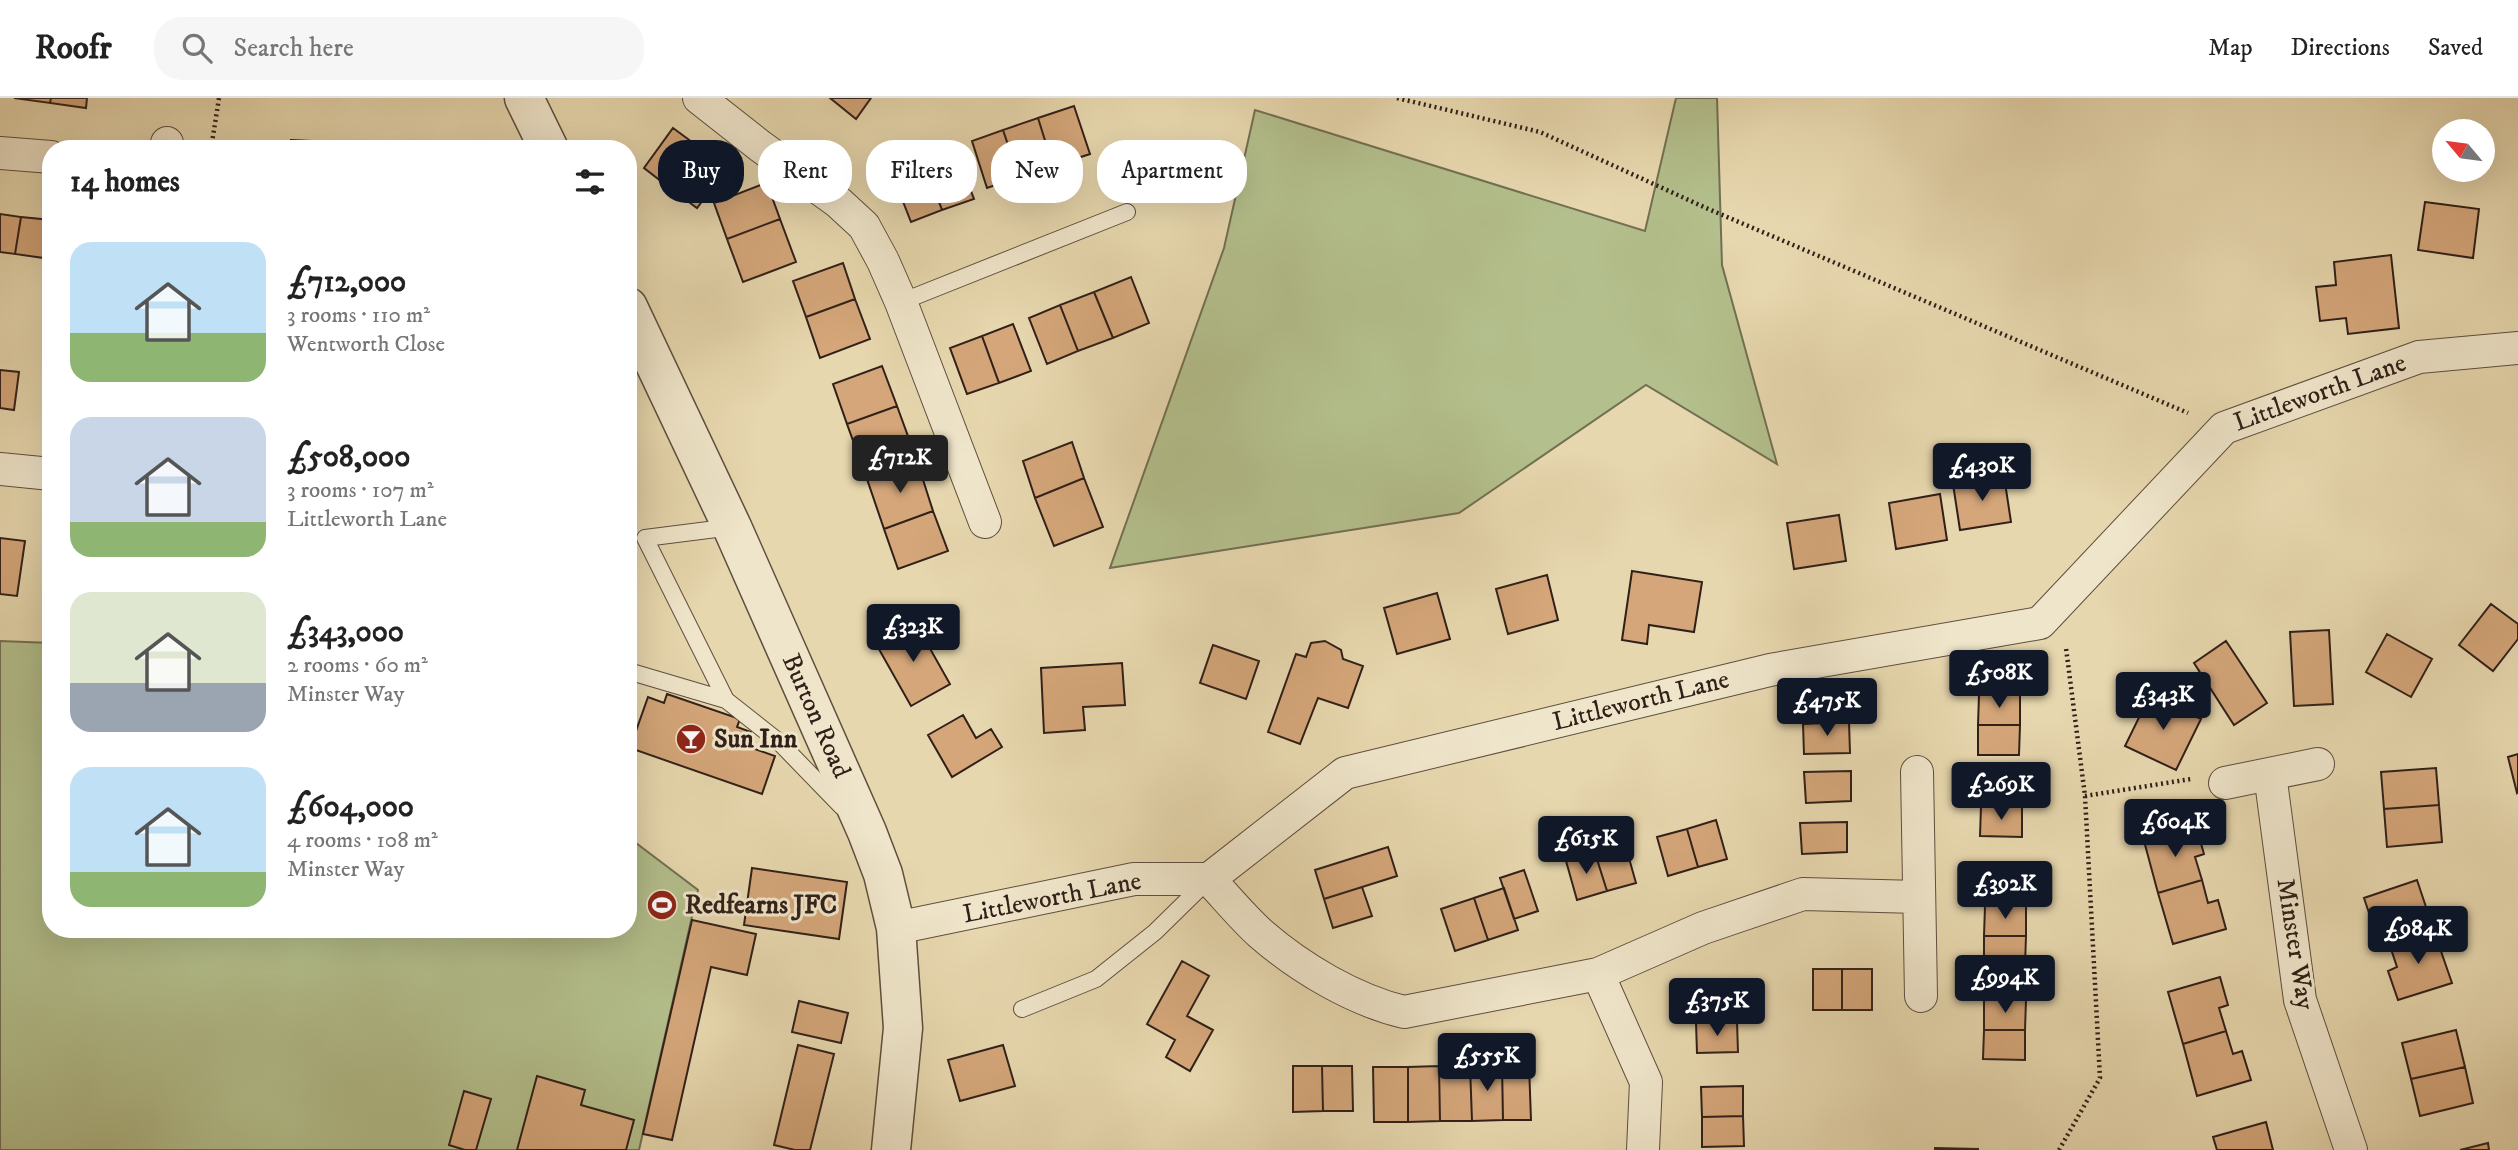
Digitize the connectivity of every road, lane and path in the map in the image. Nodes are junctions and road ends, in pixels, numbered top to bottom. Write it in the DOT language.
graph roads {
  1 [pos="219,98"];
  2 [pos="699,98"];
  3 [pos="1397,98"];
  4 [pos="529,100"];
  5 [pos="212,140"];
  6 [pos="545,140"];
  7 [pos="0,153"];
  8 [pos="42,157"];
  9 [pos="1127,212"];
  10 [pos="901,302"];
  11 [pos="637,326"];
  12 [pos="2518,348"];
  13 [pos="2224,428"];
  14 [pos="0,469"];
  15 [pos="42,473"];
  16 [pos="985,522"];
  17 [pos="732,527"];
  18 [pos="2069,657"];
  19 [pos="637,674"];
  20 [pos="726,700"];
  21 [pos="2318,764"];
  22 [pos="1917,772"];
  23 [pos="2270,774"];
  24 [pos="2225,783"];
  25 [pos="2085,796"];
  26 [pos="867,832"];
  27 [pos="1209,879"];
  28 [pos="1918,897"];
  29 [pos="896,928"];
  30 [pos="1598,974"];
  31 [pos="1921,996"];
  32 [pos="1022,1009"];
  33 [pos="891,1150"];
  34 [pos="1643,1150"];
  35 [pos="2059,1150"];
  36 [pos="2351,1150"];
  1 -- 5 [label="path"];
  2 -- 10 [label="street"];
  3 -- 13 [label="path"];
  4 -- 6 [label="street"];
  7 -- 8 [label="street"];
  9 -- 10 [label="lane"];
  10 -- 16 [label="street"];
  11 -- 17 [label="street, Burton Road"];
  12 -- 13 [label="street, Littleworth Lane"];
  13 -- 27 [label="street, Littleworth Lane"];
  14 -- 15 [label="street"];
  17 -- 20 [label="lane"];
  17 -- 26 [label="street, Burton Road"];
  18 -- 25 [label="path"];
  19 -- 20 [label="lane"];
  20 -- 26 [label="lane"];
  21 -- 23 [label="street"];
  22 -- 28 [label="street"];
  23 -- 24 [label="street"];
  23 -- 36 [label="street, Minster Way"];
  24 -- 25 [label="path"];
  25 -- 35 [label="path"];
  26 -- 29 [label="street, Burton Road"];
  27 -- 29 [label="street, Littleworth Lane"];
  27 -- 30 [label="street"];
  27 -- 32 [label="lane, Littleworth Lane"];
  28 -- 30 [label="street"];
  28 -- 31 [label="street"];
  29 -- 33 [label="street, Burton Road"];
  30 -- 34 [label="street"];
}
